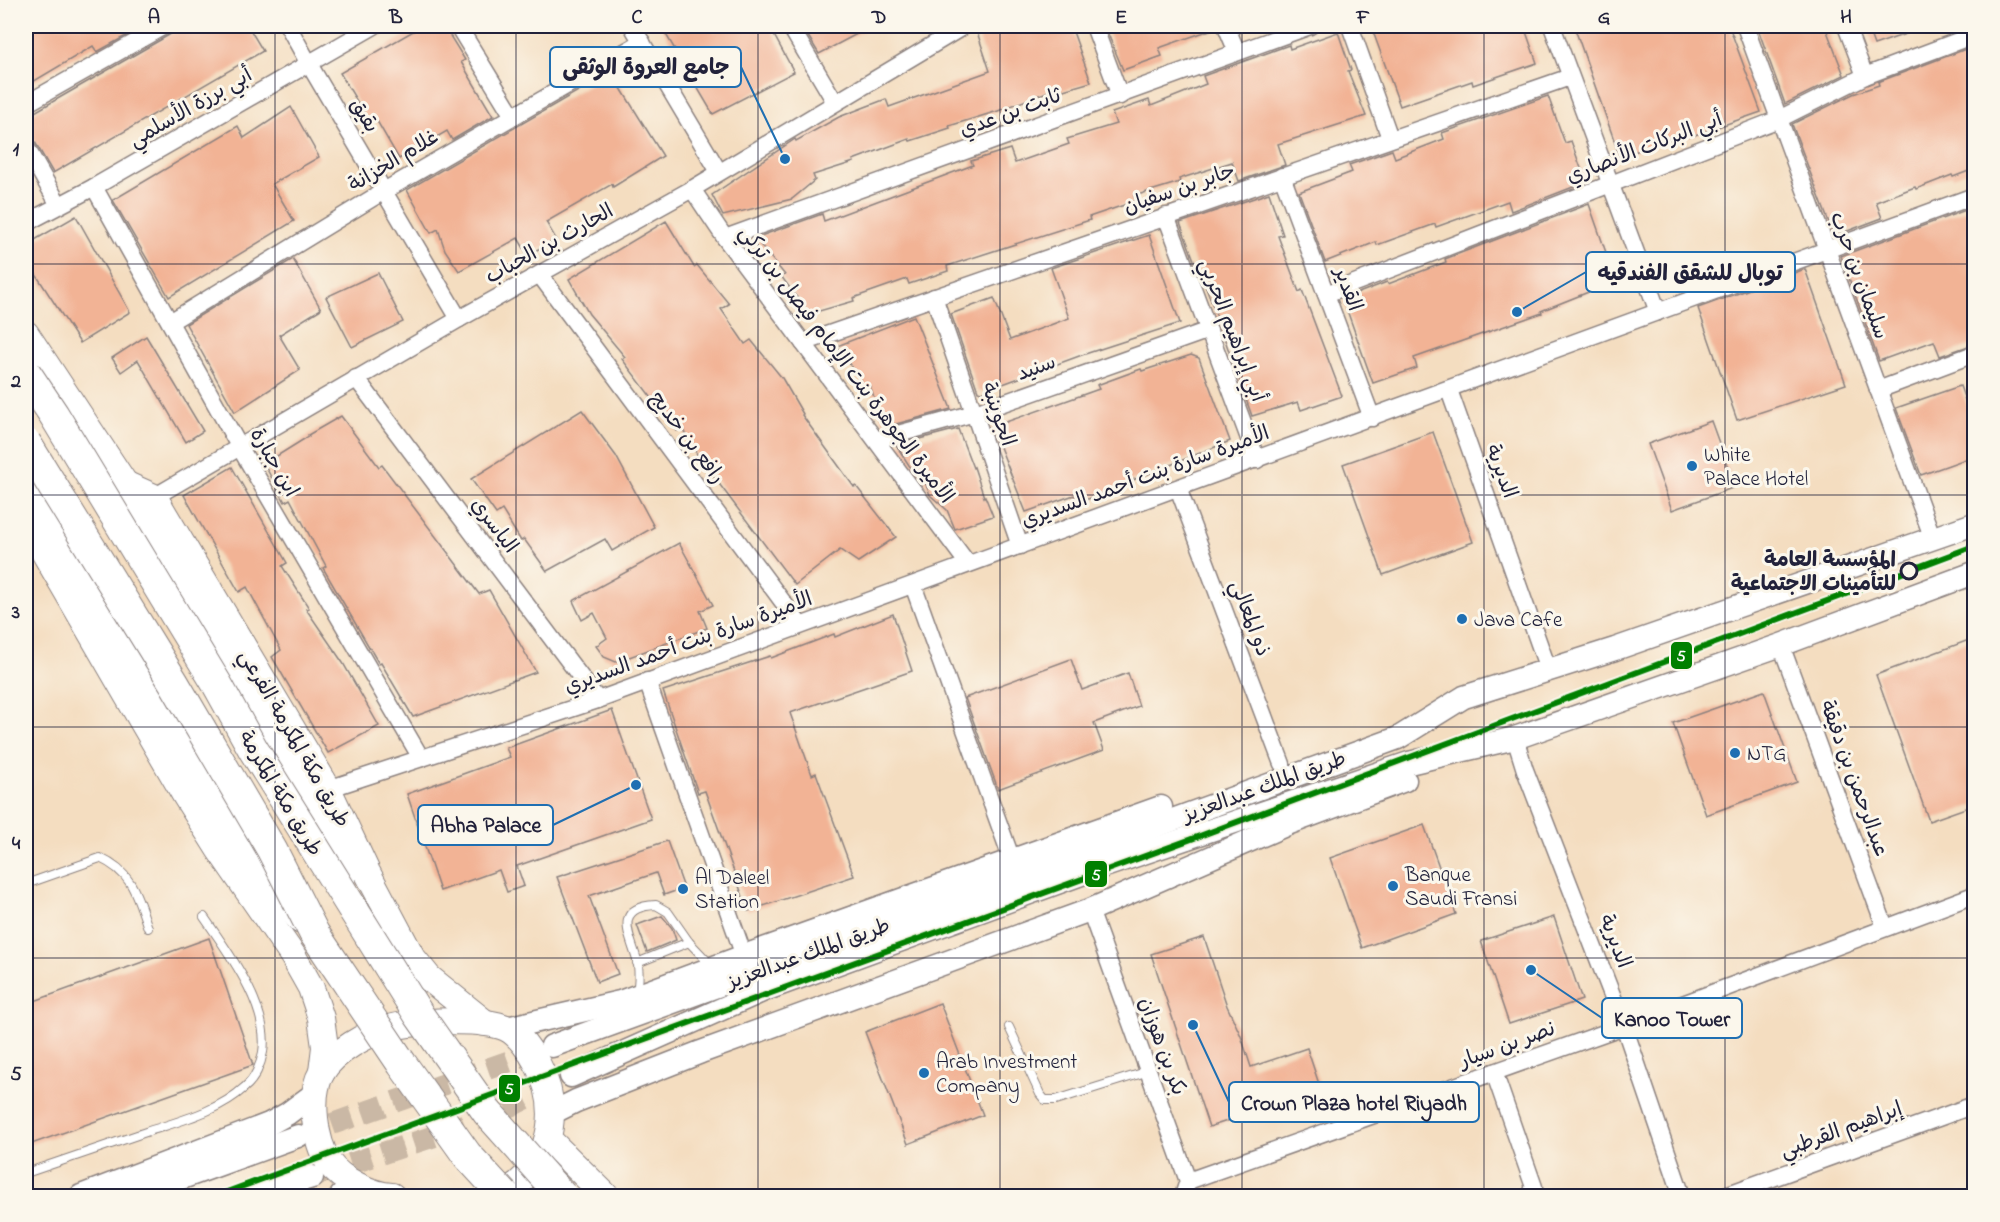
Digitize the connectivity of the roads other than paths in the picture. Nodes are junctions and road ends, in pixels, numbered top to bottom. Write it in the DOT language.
graph roads {
  1 [pos="164,26"];
  2 [pos="288,26"];
  3 [pos="374,26"];
  4 [pos="458,26"];
  5 [pos="632,26"];
  6 [pos="790,26"];
  7 [pos="964,26"];
  8 [pos="1094,26"];
  9 [pos="1226,26"];
  10 [pos="1310,26"];
  11 [pos="1350,26"];
  12 [pos="1552,26"];
  13 [pos="1745,26"];
  14 [pos="1846,26"];
  15 [pos="1974,35"];
  16 [pos="642,42"];
  17 [pos="1237,52"];
  18 [pos="309,64"];
  19 [pos="1865,76"];
  20 [pos="1570,77"];
  21 [pos="1120,96"];
  22 [pos="835,102"];
  23 [pos="26,104"];
  24 [pos="513,116"];
  25 [pos="1779,119"];
  26 [pos="1390,138"];
  27 [pos="26,147"];
  28 [pos="720,172"];
  29 [pos="1282,176"];
  30 [pos="1610,184"];
  31 [pos="94,187"];
  32 [pos="692,189"];
  33 [pos="384,191"];
  34 [pos="1974,196"];
  35 [pos="59,206"];
  36 [pos="1166,216"];
  37 [pos="26,224"];
  38 [pos="725,238"];
  39 [pos="1827,250"];
  40 [pos="540,275"];
  41 [pos="1326,294"];
  42 [pos="934,297"];
  43 [pos="1658,312"];
  44 [pos="459,319"];
  45 [pos="170,322"];
  46 [pos="1209,330"];
  47 [pos="26,334"];
  48 [pos="803,343"];
  49 [pos="1974,354"];
  50 [pos="26,373"];
  51 [pos="356,378"];
  52 [pos="1449,390"];
  53 [pos="1878,390"];
  54 [pos="975,413"];
  55 [pos="1372,418"];
  56 [pos="876,440"];
  57 [pos="26,443"];
  58 [pos="239,446"];
  59 [pos="1257,460"];
  60 [pos="125,484"];
  61 [pos="1178,488"];
  62 [pos="26,489"];
  63 [pos="154,497"];
  64 [pos="26,521"];
  65 [pos="1974,524"];
  66 [pos="1933,539"];
  67 [pos="1020,546"];
  68 [pos="968,564"];
  69 [pos="1974,573"];
  70 [pos="913,585"];
  71 [pos="800,625"];
  72 [pos="1781,645"];
  73 [pos="1548,669"];
  74 [pos="647,681"];
  75 [pos="1464,697"];
  76 [pos="598,700"];
  77 [pos="1515,738"];
  78 [pos="1486,745"];
  79 [pos="421,758"];
  80 [pos="1282,764"];
  81 [pos="328,789"];
  82 [pos="1012,860"];
  83 [pos="26,884"];
  84 [pos="1974,895"];
  85 [pos="1090,910"];
  86 [pos="204,917"];
  87 [pos="363,926"];
  88 [pos="1886,927"];
  89 [pos="148,928"];
  90 [pos="314,933"];
  91 [pos="689,942"];
  92 [pos="744,956"];
  93 [pos="637,963"];
  94 [pos="713,967"];
  95 [pos="637,996"];
  96 [pos="496,1025"];
  97 [pos="1624,1026"];
  98 [pos="1009,1027"];
  99 [pos="552,1047"];
  100 [pos="1149,1071"];
  101 [pos="1494,1072"];
  102 [pos="571,1076"];
  103 [pos="318,1083"];
  104 [pos="1974,1105"];
  105 [pos="552,1113"];
  106 [pos="298,1136"];
  107 [pos="548,1139"];
  108 [pos="26,1173"];
  109 [pos="312,1177"];
  110 [pos="1186,1189"];
  111 [pos="365,1193"];
  112 [pos="81,1197"];
  113 [pos="132,1197"];
  114 [pos="250,1197"];
  115 [pos="494,1197"];
  116 [pos="505,1197"];
  117 [pos="562,1197"];
  118 [pos="606,1197"];
  119 [pos="1530,1197"];
  120 [pos="1682,1197"];
  121 [pos="1724,1197"];
  1 -- 23 [label="street"];
  2 -- 18 [label="street, بقيق"];
  3 -- 18 [label="street, أبي برزة الأسلمي"];
  4 -- 24 [label="street"];
  5 -- 16 [label="street"];
  6 -- 22 [label="street"];
  7 -- 22 [label="street, الحارث بن الحباب"];
  8 -- 21 [label="street"];
  9 -- 17 [label="street"];
  10 -- 17 [label="street, ثابت بن عدي"];
  11 -- 26 [label="street"];
  12 -- 20 [label="street"];
  13 -- 25 [label="street, سليمان بن حرب"];
  14 -- 19 [label="street"];
  15 -- 19 [label="street, أبي البركات الأنصاري"];
  16 -- 24 [label="street, غلام الخزانة"];
  16 -- 28 [label="street"];
  17 -- 21 [label="street, ثابت بن عدي"];
  18 -- 31 [label="street, أبي برزة الأسلمي"];
  18 -- 33 [label="street, بقيق"];
  19 -- 25 [label="street, أبي البركات الأنصاري"];
  20 -- 26 [label="street, جابر بن سفيان"];
  20 -- 30 [label="street"];
  21 -- 38 [label="street, ثابت بن عدي"];
  22 -- 28 [label="street, الحارث بن الحباب"];
  24 -- 33 [label="street, غلام الخزانة"];
  25 -- 30 [label="street, أبي البركات الأنصاري"];
  25 -- 39 [label="street, سليمان بن حرب"];
  26 -- 29 [label="street, جابر بن سفيان"];
  27 -- 35 [label="street"];
  28 -- 32 [label="street, الحارث بن الحباب"];
  29 -- 36 [label="street, جابر بن سفيان"];
  29 -- 41 [label="street, القدير"];
  30 -- 41 [label="street, أبي البركات الأنصاري"];
  30 -- 43 [label="street"];
  31 -- 35 [label="street, أبي برزة الأسلمي"];
  31 -- 45 [label="street, ابن جبارة"];
  32 -- 38 [label="street, الأميرة الجوهرة بنت الإمام فيصل بن تركي"];
  32 -- 40 [label="street, الحارث بن الحباب"];
  33 -- 44 [label="street, بقيق"];
  33 -- 45 [label="street, غلام الخزانة"];
  34 -- 39 [label="street, الأميرة سارة بنت أحمد السديري"];
  35 -- 37 [label="street, أبي برزة الأسلمي"];
  36 -- 42 [label="street, جابر بن سفيان"];
  36 -- 46 [label="street, أبي إبراهيم الحربي"];
  38 -- 48 [label="street, الأميرة الجوهرة بنت الإمام فيصل بن تركي"];
  39 -- 43 [label="street, الأميرة سارة بنت أحمد السديري"];
  39 -- 53 [label="street, سليمان بن حرب"];
  40 -- 44 [label="street, الحارث بن الحباب"];
  40 -- 71 [label="street, رافع بن خديج"];
  41 -- 55 [label="street, القدير"];
  42 -- 48 [label="street, جابر بن سفيان"];
  42 -- 54 [label="street, الجوينبة"];
  43 -- 52 [label="street, الأميرة سارة بنت أحمد السديري"];
  44 -- 51 [label="street, الحارث بن الحباب"];
  45 -- 58 [label="street, ابن جبارة"];
  46 -- 54 [label="street, سنيد"];
  46 -- 59 [label="street, أبي إبراهيم الحربي"];
  47 -- 60 [label="main road"];
  48 -- 56 [label="street, الأميرة الجوهرة بنت الإمام فيصل بن تركي"];
  49 -- 53 [label="street"];
  50 -- 87 [label="highway, طريق مكة المكرمة, bridge"];
  51 -- 58 [label="street, الحارث بن الحباب"];
  51 -- 76 [label="street, الياسري"];
  52 -- 55 [label="street, الأميرة سارة بنت أحمد السديري"];
  52 -- 73 [label="street, الديرية"];
  53 -- 66 [label="street, سليمان بن حرب"];
  54 -- 56 [label="street, سنيد"];
  54 -- 67 [label="street, الجوينبة"];
  55 -- 59 [label="street, الأميرة سارة بنت أحمد السديري"];
  56 -- 68 [label="street, الأميرة الجوهرة بنت الإمام فيصل بن تركي"];
  57 -- 90 [label="highway, طريق مكة المكرمة, bridge"];
  58 -- 63 [label="street, الحارث بن الحباب"];
  58 -- 79 [label="street, ابن جبارة"];
  59 -- 61 [label="street, الأميرة سارة بنت أحمد السديري"];
  60 -- 63 [label="main road"];
  60 -- 87 [label="main road, bridge"];
  61 -- 67 [label="street, الأميرة سارة بنت أحمد السديري"];
  61 -- 80 [label="street, ذو المعالي"];
  62 -- 90 [label="highway, bridge"];
  63 -- 81 [label="main road, طريق مكة المكرمة الفرعي"];
  64 -- 103 [label="main road"];
  65 -- 66 [label="main road, طريق الملك عبدالعزيز"];
  66 -- 73 [label="main road, طريق الملك عبدالعزيز"];
  67 -- 68 [label="street, الأميرة سارة بنت أحمد السديري"];
  68 -- 70 [label="street, الأميرة سارة بنت أحمد السديري"];
  69 -- 72 [label="main road, طريق الملك عبدالعزيز"];
  70 -- 71 [label="street, الأميرة سارة بنت أحمد السديري"];
  70 -- 82 [label="street"];
  71 -- 74 [label="street, الأميرة سارة بنت أحمد السديري"];
  72 -- 77 [label="main road, طريق الملك عبدالعزيز"];
  72 -- 88 [label="street, عبدالرحمن بن دقيقة"];
  73 -- 75 [label="main road, طريق الملك عبدالعزيز"];
  74 -- 76 [label="street, الأميرة سارة بنت أحمد السديري"];
  74 -- 92 [label="street"];
  75 -- 80 [label="main road"];
  75 -- 99 [label="main road, طريق الملك عبدالعزيز"];
  76 -- 79 [label="street, الأميرة سارة بنت أحمد السديري"];
  77 -- 78 [label="main road, طريق الملك عبدالعزيز"];
  77 -- 97 [label="street, الديرية"];
  78 -- 85 [label="main road"];
  78 -- 102 [label="main road, طريق الملك عبدالعزيز"];
  79 -- 81 [label="street, الأميرة سارة بنت أحمد السديري"];
  80 -- 82 [label="main road"];
  81 -- 96 [label="main road, طريق مكة المكرمة الفرعي"];
  82 -- 92 [label="main road"];
  83 -- 89 [label="lane"];
  84 -- 88 [label="street, نصر بن سيار"];
  85 -- 100 [label="street, بكر بن هوزان"];
  85 -- 105 [label="main road"];
  86 -- 108 [label="lane"];
  87 -- 117 [label="highway, طريق مكة المكرمة, bridge"];
  88 -- 97 [label="street, نصر بن سيار"];
  90 -- 116 [label="highway, طريق مكة المكرمة, bridge"];
  91 -- 93 [label="lane"];
  91 -- 93 [label="lane"];
  91 -- 94 [label="lane"];
  92 -- 94 [label="main road"];
  93 -- 95 [label="lane"];
  94 -- 95 [label="main road"];
  95 -- 96 [label="main road"];
  96 -- 103 [label="main road"];
  96 -- 105 [label="main road, طريق مكة المكرمة الفرعي"];
  97 -- 101 [label="street, نصر بن سيار"];
  97 -- 120 [label="street, الديرية"];
  98 -- 100 [label="lane"];
  100 -- 110 [label="street, بكر بن هوزان"];
  101 -- 110 [label="street, نصر بن سيار"];
  101 -- 119 [label="street"];
  103 -- 111 [label="main road"];
  103 -- 112 [label="main road"];
  104 -- 121 [label="street, إبراهيم القرطبي"];
  105 -- 107 [label="main road, طريق مكة المكرمة الفرعي"];
  106 -- 113 [label="main road"];
  107 -- 115 [label="main road, طريق مكة المكرمة الفرعي"];
  107 -- 118 [label="main road"];
  109 -- 114 [label="main road"];
}
